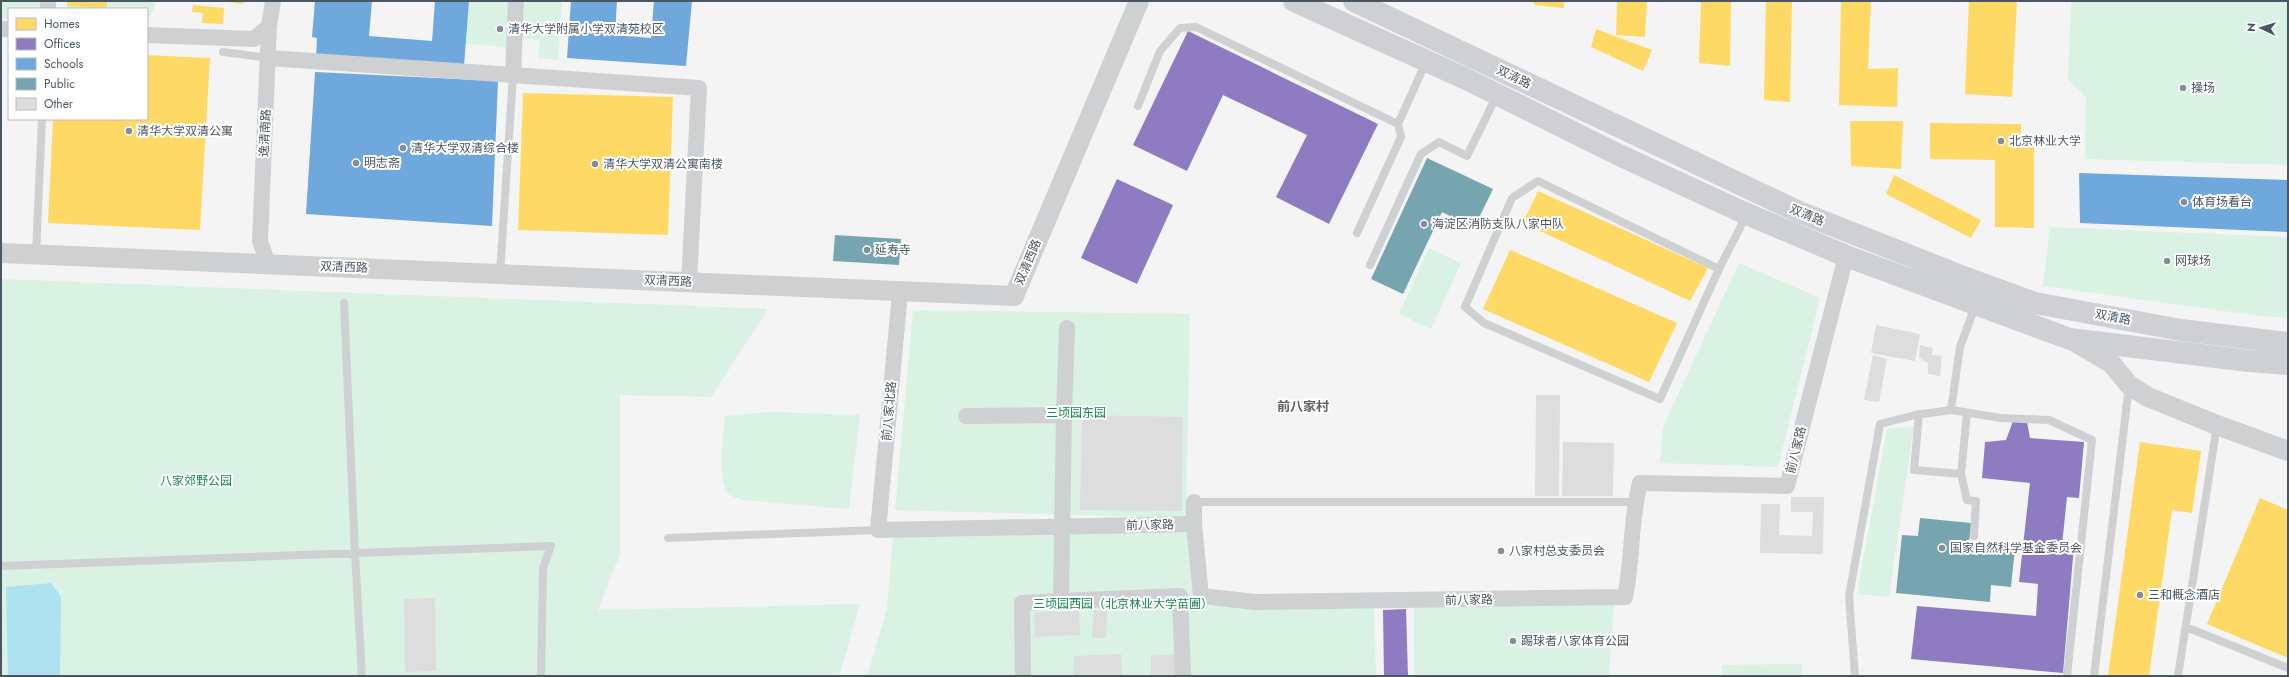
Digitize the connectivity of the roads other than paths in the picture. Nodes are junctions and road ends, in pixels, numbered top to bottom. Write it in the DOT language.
graph roads {
  1 [pos="273,1"];
  2 [pos="516,1"];
  3 [pos="1139,1"];
  4 [pos="1294,1"];
  5 [pos="1354,1"];
  6 [pos="269,26"];
  7 [pos="148,35"];
  8 [pos="223,52"];
  9 [pos="269,58"];
  10 [pos="1426,61"];
  11 [pos="513,75"];
  12 [pos="1497,95"];
  13 [pos="1138,106"];
  14 [pos="42,120"];
  15 [pos="1398,124"];
  16 [pos="1747,214"];
  17 [pos="1356,233"];
  18 [pos="1,253"];
  19 [pos="36,255"];
  20 [pos="1846,256"];
  21 [pos="268,264"];
  22 [pos="1370,265"];
  23 [pos="1719,269"];
  24 [pos="500,274"];
  25 [pos="689,282"];
  26 [pos="900,293"];
  27 [pos="1980,294"];
  28 [pos="344,303"];
  29 [pos="1067,328"];
  30 [pos="2070,340"];
  31 [pos="2288,343"];
  32 [pos="2288,364"];
  33 [pos="2129,385"];
  34 [pos="1951,410"];
  35 [pos="1967,413"];
  36 [pos="1919,414"];
  37 [pos="1064,415"];
  38 [pos="966,416"];
  39 [pos="2217,426"];
  40 [pos="2288,451"];
  41 [pos="1961,474"];
  42 [pos="1194,502"];
  43 [pos="1635,502"];
  44 [pos="1194,524"];
  45 [pos="1061,526"];
  46 [pos="878,530"];
  47 [pos="1974,536"];
  48 [pos="668,538"];
  49 [pos="355,553"];
  50 [pos="1,566"];
  51 [pos="1061,601"];
  52 [pos="2186,627"];
  53 [pos="2288,668"];
  54 [pos="362,676"];
  55 [pos="541,676"];
  56 [pos="1023,676"];
  57 [pos="1182,676"];
  58 [pos="1855,676"];
  59 [pos="2066,676"];
  60 [pos="2094,676"];
  61 [pos="2178,676"];
  1 -- 6 [label="street, 逸清南路"];
  2 -- 11 [label="street"];
  3 -- 26 [label="street, 双清西路"];
  4 -- 10 [label="main road, 双清路"];
  5 -- 27 [label="main road, 双清路"];
  6 -- 7 [label="street"];
  6 -- 9 [label="street, 逸清南路"];
  8 -- 9 [label="lane"];
  9 -- 11 [label="street"];
  9 -- 21 [label="street, 逸清南路"];
  10 -- 12 [label="main road, 双清路"];
  10 -- 15 [label="lane"];
  11 -- 24 [label="lane"];
  11 -- 25 [label="street"];
  12 -- 16 [label="main road, 双清路"];
  12 -- 22 [label="lane"];
  13 -- 15 [label="lane"];
  14 -- 19 [label="lane"];
  15 -- 17 [label="lane"];
  16 -- 20 [label="main road, 双清路"];
  16 -- 23 [label="lane"];
  18 -- 19 [label="street, 双清西路"];
  19 -- 21 [label="street, 双清西路"];
  20 -- 27 [label="main road, 双清路"];
  20 -- 43 [label="street, 前八家路"];
  21 -- 24 [label="street, 双清西路"];
  23 -- 23 [label="lane"];
  24 -- 25 [label="street, 双清西路"];
  25 -- 26 [label="street, 双清西路"];
  26 -- 46 [label="street, 前八家北路"];
  27 -- 30 [label="main road, 双清路"];
  27 -- 31 [label="main road, 双清路"];
  27 -- 34 [label="lane"];
  28 -- 49 [label="lane"];
  29 -- 37 [label="street"];
  30 -- 32 [label="main road, 双清路"];
  30 -- 33 [label="street, 双清路"];
  33 -- 39 [label="street, 双清路"];
  33 -- 60 [label="lane"];
  34 -- 35 [label="lane"];
  34 -- 36 [label="lane"];
  35 -- 41 [label="lane"];
  35 -- 59 [label="lane"];
  36 -- 41 [label="lane"];
  36 -- 58 [label="lane"];
  37 -- 38 [label="street"];
  37 -- 45 [label="street"];
  39 -- 40 [label="street, 双清路"];
  39 -- 52 [label="lane"];
  41 -- 47 [label="lane"];
  42 -- 43 [label="lane"];
  42 -- 44 [label="street"];
  43 -- 44 [label="street, 前八家路"];
  44 -- 45 [label="street, 前八家路"];
  45 -- 46 [label="street, 前八家路"];
  45 -- 51 [label="street"];
  46 -- 48 [label="lane"];
  49 -- 50 [label="lane"];
  49 -- 54 [label="lane"];
  49 -- 55 [label="lane"];
  51 -- 56 [label="street"];
  51 -- 57 [label="street"];
  52 -- 53 [label="lane"];
  52 -- 61 [label="lane"];
}
